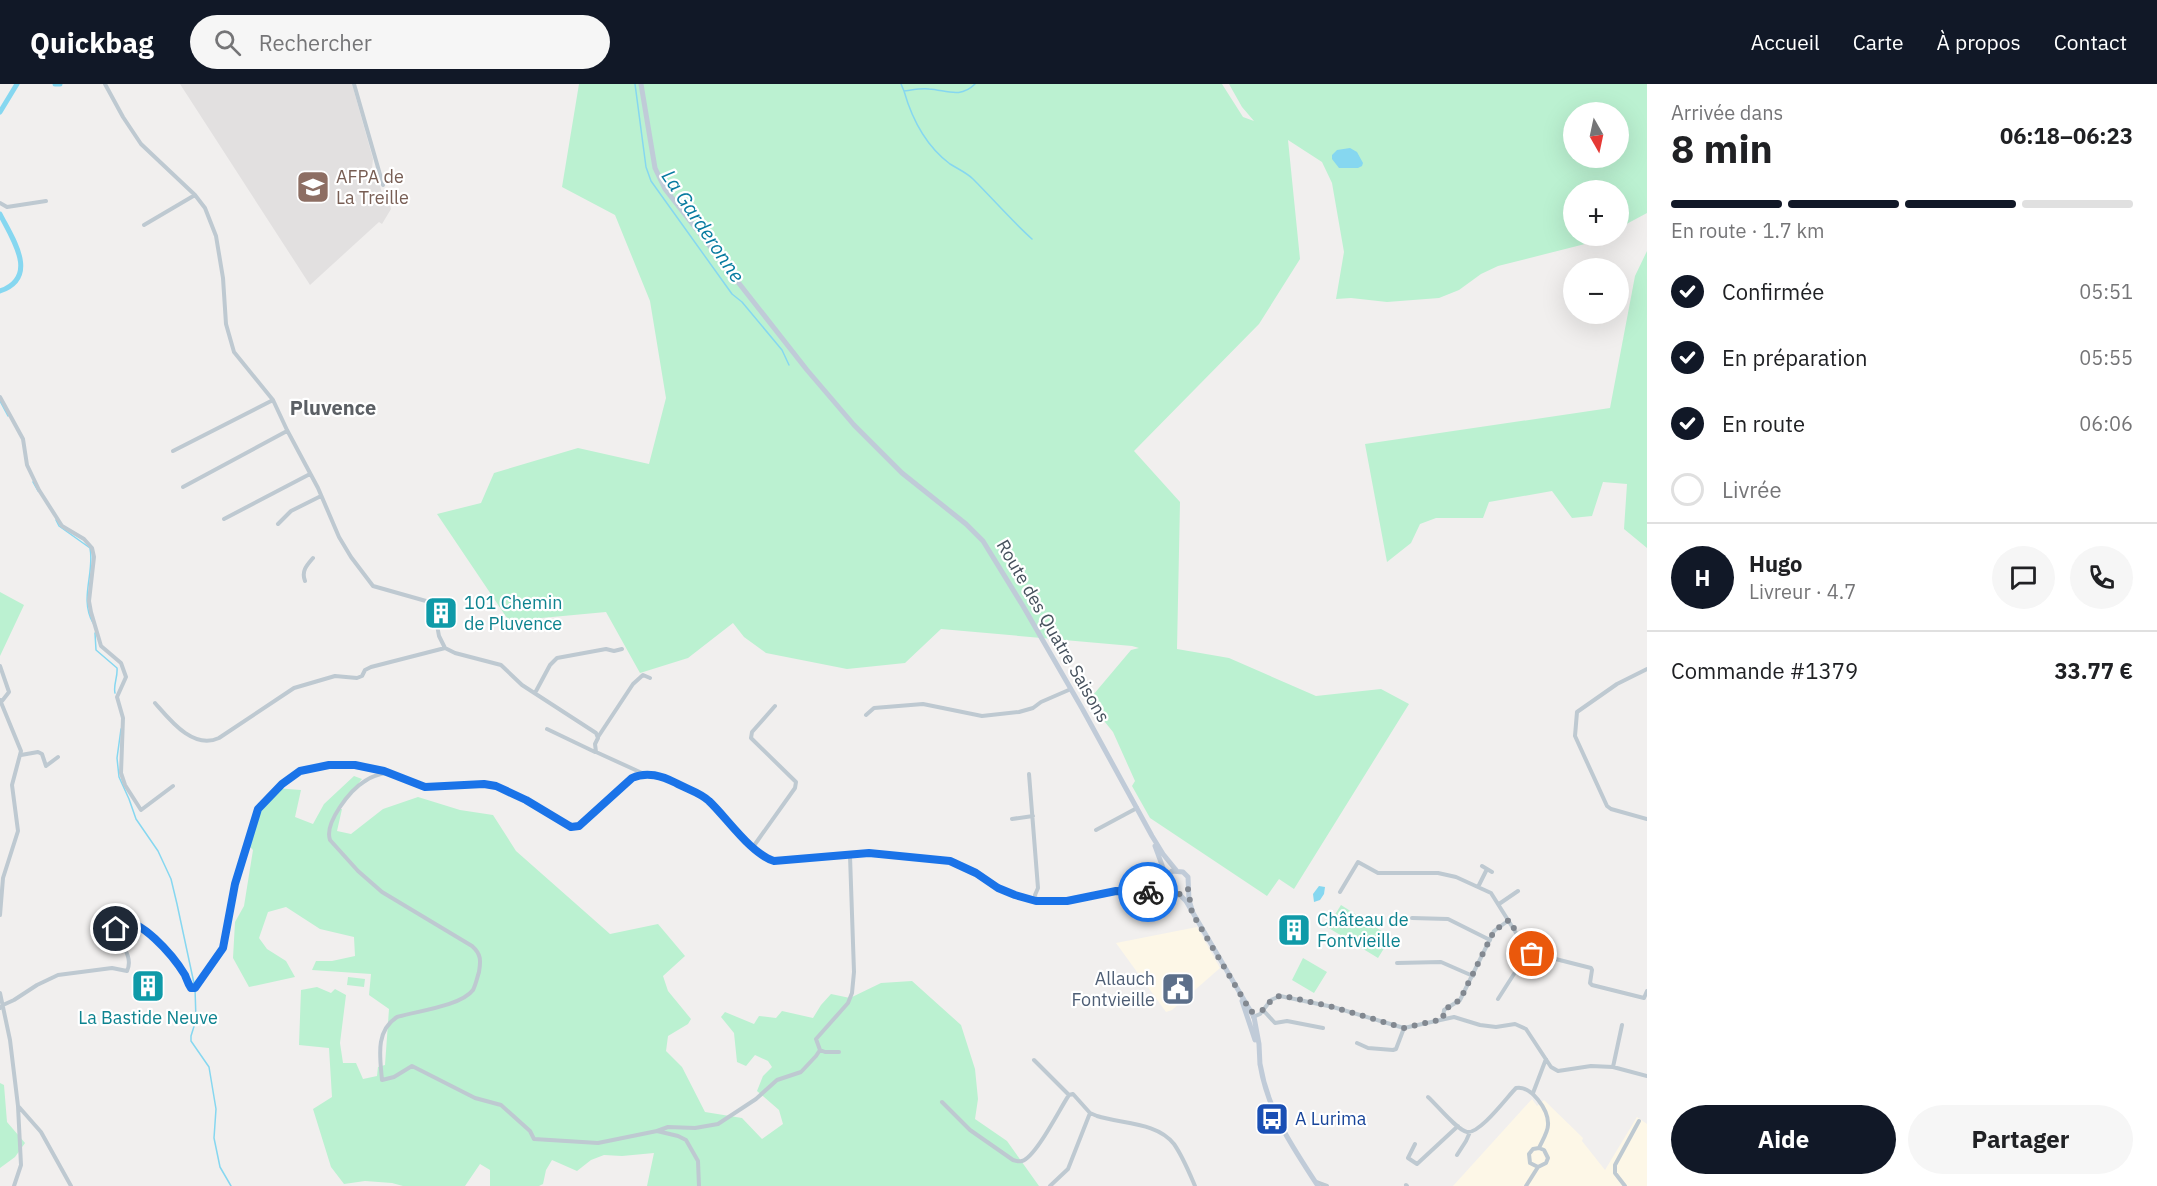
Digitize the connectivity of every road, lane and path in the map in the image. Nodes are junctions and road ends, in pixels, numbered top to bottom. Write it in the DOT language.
graph roads {
  1 [pos="105,84"];
  2 [pos="354,84"];
  3 [pos="641,84"];
  4 [pos="382,185"];
  5 [pos="195,195"];
  6 [pos="46,201"];
  7 [pos="0,203"];
  8 [pos="144,225"];
  9 [pos="0,397"];
  10 [pos="273,400"];
  11 [pos="287,431"];
  12 [pos="173,451"];
  13 [pos="310,474"];
  14 [pos="183,487"];
  15 [pos="321,496"];
  16 [pos="224,519"];
  17 [pos="278,524"];
  18 [pos="313,558"];
  19 [pos="304,581"];
  20 [pos="445,648"];
  21 [pos="622,650"];
  22 [pos="0,666"];
  23 [pos="1647,669"];
  24 [pos="650,678"];
  25 [pos="1071,689"];
  26 [pos="534,693"];
  27 [pos="1,700"];
  28 [pos="155,703"];
  29 [pos="775,706"];
  30 [pos="867,715"];
  31 [pos="547,729"];
  32 [pos="598,738"];
  33 [pos="596,752"];
  34 [pos="21,755"];
  35 [pos="58,757"];
  36 [pos="390,773"];
  37 [pos="642,773"];
  38 [pos="1029,774"];
  39 [pos="173,786"];
  40 [pos="1138,808"];
  41 [pos="1033,816"];
  42 [pos="1012,819"];
  43 [pos="1647,819"];
  44 [pos="1096,830"];
  45 [pos="1152,836"];
  46 [pos="753,847"];
  47 [pos="850,856"];
  48 [pos="1482,866"];
  49 [pos="1487,869"];
  50 [pos="1176,870"];
  51 [pos="1492,872"];
  52 [pos="1166,879"];
  53 [pos="1478,887"];
  54 [pos="1188,889"];
  55 [pos="1157,891"];
  56 [pos="1518,891"];
  57 [pos="1169,892"];
  58 [pos="1340,892"];
  59 [pos="1180,895"];
  60 [pos="1036,901"];
  61 [pos="1499,904"];
  62 [pos="1192,913"];
  63 [pos="0,915"];
  64 [pos="1412,918"];
  65 [pos="1509,920"];
  66 [pos="1490,940"];
  67 [pos="1528,952"];
  68 [pos="1397,963"];
  69 [pos="1473,976"];
  70 [pos="1647,991"];
  71 [pos="0,993"];
  72 [pos="1498,999"];
  73 [pos="2,1006"];
  74 [pos="1263,1010"];
  75 [pos="1250,1015"];
  76 [pos="1443,1019"];
  77 [pos="1622,1025"];
  78 [pos="1323,1028"];
  79 [pos="1404,1028"];
  80 [pos="1357,1043"];
  81 [pos="820,1050"];
  82 [pos="839,1052"];
  83 [pos="1546,1059"];
  84 [pos="1034,1060"];
  85 [pos="1612,1067"];
  86 [pos="1647,1076"];
  87 [pos="1533,1093"];
  88 [pos="1069,1095"];
  89 [pos="1428,1096"];
  90 [pos="942,1102"];
  91 [pos="18,1106"];
  92 [pos="1090,1113"];
  93 [pos="1639,1121"];
  94 [pos="1458,1126"];
  95 [pos="657,1131"];
  96 [pos="1470,1132"];
  97 [pos="1415,1144"];
  98 [pos="1539,1148"];
  99 [pos="1456,1155"];
  100 [pos="1538,1167"];
  101 [pos="1316,1184"];
  102 [pos="14,1186"];
  103 [pos="71,1186"];
  104 [pos="699,1186"];
  105 [pos="1050,1186"];
  106 [pos="1195,1186"];
  107 [pos="1327,1186"];
  108 [pos="1526,1186"];
  109 [pos="1625,1186"];
  1 -- 5 [label="street"];
  2 -- 4 [label="street"];
  3 -- 25 [label="main road, Route des Quatre Saisons"];
  5 -- 8 [label="street"];
  5 -- 10 [label="street"];
  6 -- 7 [label="street"];
  9 -- 39 [label="street"];
  10 -- 11 [label="street"];
  10 -- 12 [label="street"];
  11 -- 13 [label="street"];
  11 -- 14 [label="street"];
  13 -- 15 [label="street"];
  13 -- 16 [label="street"];
  15 -- 17 [label="street"];
  15 -- 20 [label="street"];
  18 -- 19 [label="street"];
  20 -- 26 [label="street"];
  20 -- 28 [label="street"];
  21 -- 26 [label="street"];
  22 -- 27 [label="street"];
  23 -- 43 [label="street"];
  24 -- 32 [label="street"];
  25 -- 30 [label="street"];
  25 -- 40 [label="main road, Route des Quatre Saisons"];
  26 -- 32 [label="street"];
  27 -- 34 [label="street"];
  29 -- 46 [label="street"];
  31 -- 33 [label="street"];
  32 -- 33 [label="street"];
  33 -- 37 [label="street"];
  34 -- 35 [label="street"];
  34 -- 63 [label="street"];
  36 -- 37 [label="street"];
  36 -- 73 [label="street"];
  36 -- 95 [label="street"];
  37 -- 46 [label="street"];
  38 -- 41 [label="street"];
  40 -- 44 [label="street"];
  40 -- 45 [label="main road, Route des Quatre Saisons"];
  41 -- 42 [label="street"];
  41 -- 60 [label="street"];
  45 -- 50 [label="main road, Route des Quatre Saisons"];
  45 -- 52 [label="main road, Route des Quatre Saisons"];
  46 -- 47 [label="street"];
  47 -- 60 [label="street"];
  47 -- 81 [label="street"];
  48 -- 49 [label="street"];
  49 -- 51 [label="street"];
  49 -- 53 [label="street"];
  50 -- 52 [label="main road"];
  50 -- 54 [label="main road, Route des Quatre Saisons"];
  52 -- 55 [label="street"];
  52 -- 57 [label="main road, Route des Quatre Saisons"];
  53 -- 58 [label="street"];
  53 -- 61 [label="street"];
  54 -- 59 [label="main road"];
  54 -- 62 [label="main road, Route des Quatre Saisons"];
  55 -- 57 [label="street"];
  55 -- 60 [label="street"];
  56 -- 61 [label="street"];
  57 -- 59 [label="main road"];
  59 -- 62 [label="main road, Route des Quatre Saisons"];
  61 -- 65 [label="street"];
  62 -- 75 [label="main road, Route des Quatre Saisons"];
  64 -- 66 [label="street"];
  65 -- 66 [label="street"];
  65 -- 67 [label="street"];
  66 -- 69 [label="street"];
  67 -- 70 [label="street"];
  67 -- 72 [label="street"];
  68 -- 69 [label="street"];
  69 -- 76 [label="street"];
  71 -- 73 [label="street"];
  73 -- 91 [label="street"];
  74 -- 75 [label="street"];
  74 -- 78 [label="street"];
  74 -- 79 [label="street"];
  75 -- 101 [label="main road, Route des Quatre Saisons"];
  76 -- 79 [label="street"];
  76 -- 83 [label="street"];
  77 -- 85 [label="street"];
  79 -- 80 [label="street"];
  81 -- 82 [label="street"];
  81 -- 95 [label="street"];
  83 -- 85 [label="street"];
  83 -- 87 [label="street"];
  84 -- 88 [label="street"];
  85 -- 86 [label="street"];
  87 -- 96 [label="street"];
  87 -- 98 [label="street"];
  88 -- 90 [label="street"];
  88 -- 92 [label="street"];
  89 -- 94 [label="street"];
  91 -- 102 [label="street"];
  91 -- 103 [label="street"];
  92 -- 105 [label="street"];
  92 -- 106 [label="street"];
  93 -- 109 [label="street"];
  94 -- 96 [label="street"];
  94 -- 97 [label="street"];
  95 -- 104 [label="street"];
  96 -- 99 [label="street"];
  98 -- 100 [label="street"];
  98 -- 100 [label="street"];
  100 -- 108 [label="street"];
  101 -- 107 [label="street"];
}
